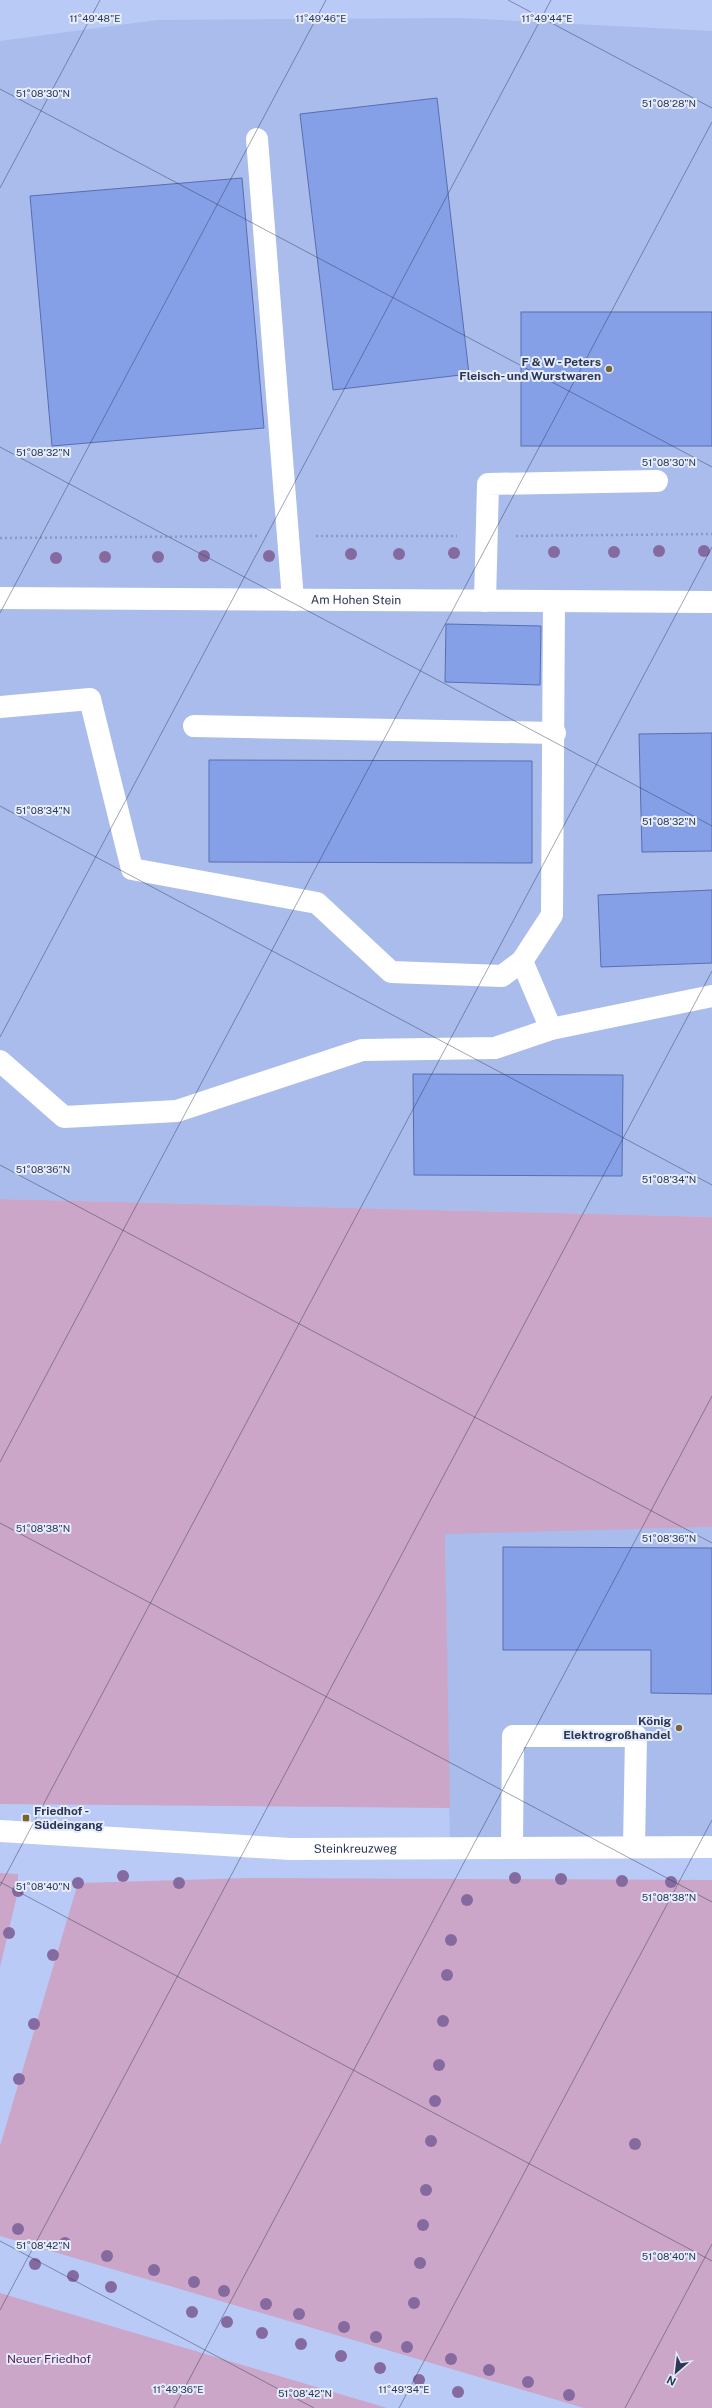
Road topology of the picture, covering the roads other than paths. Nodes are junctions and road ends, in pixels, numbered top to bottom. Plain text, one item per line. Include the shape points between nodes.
1 (257, 139) dead end
2 (657, 481) dead end
3 (0, 598) edge
4 (293, 600) junction
5 (485, 601) junction
6 (554, 602) junction
7 (712, 602) edge
8 (0, 707) edge
9 (194, 726) dead end
10 (555, 733) junction
11 (522, 961) junction
12 (712, 996) edge
13 (551, 1029) junction
14 (0, 1061) edge
15 (0, 1831) edge
16 (634, 1847) junction
17 (712, 1847) edge
18 (512, 1848) junction

1 - 4 street
2 - 5 street via 488,484
3 - 4 street, Am Hohen Stein
4 - 5 street, Am Hohen Stein
5 - 6 street, Am Hohen Stein
6 - 7 street, Am Hohen Stein
6 - 10 street
8 - 11 street via 90,699 132,869 317,903 391,972 502,976
9 - 10 street
10 - 11 street via 552,915
11 - 13 street
12 - 13 street
13 - 14 street via 495,1048 362,1050 177,1111 64,1117
15 - 18 street, Steinkreuzweg via 290,1849
16 - 17 street, Steinkreuzweg
16 - 18 street, Steinkreuzweg
16 - 18 street via 636,1736 513,1736

